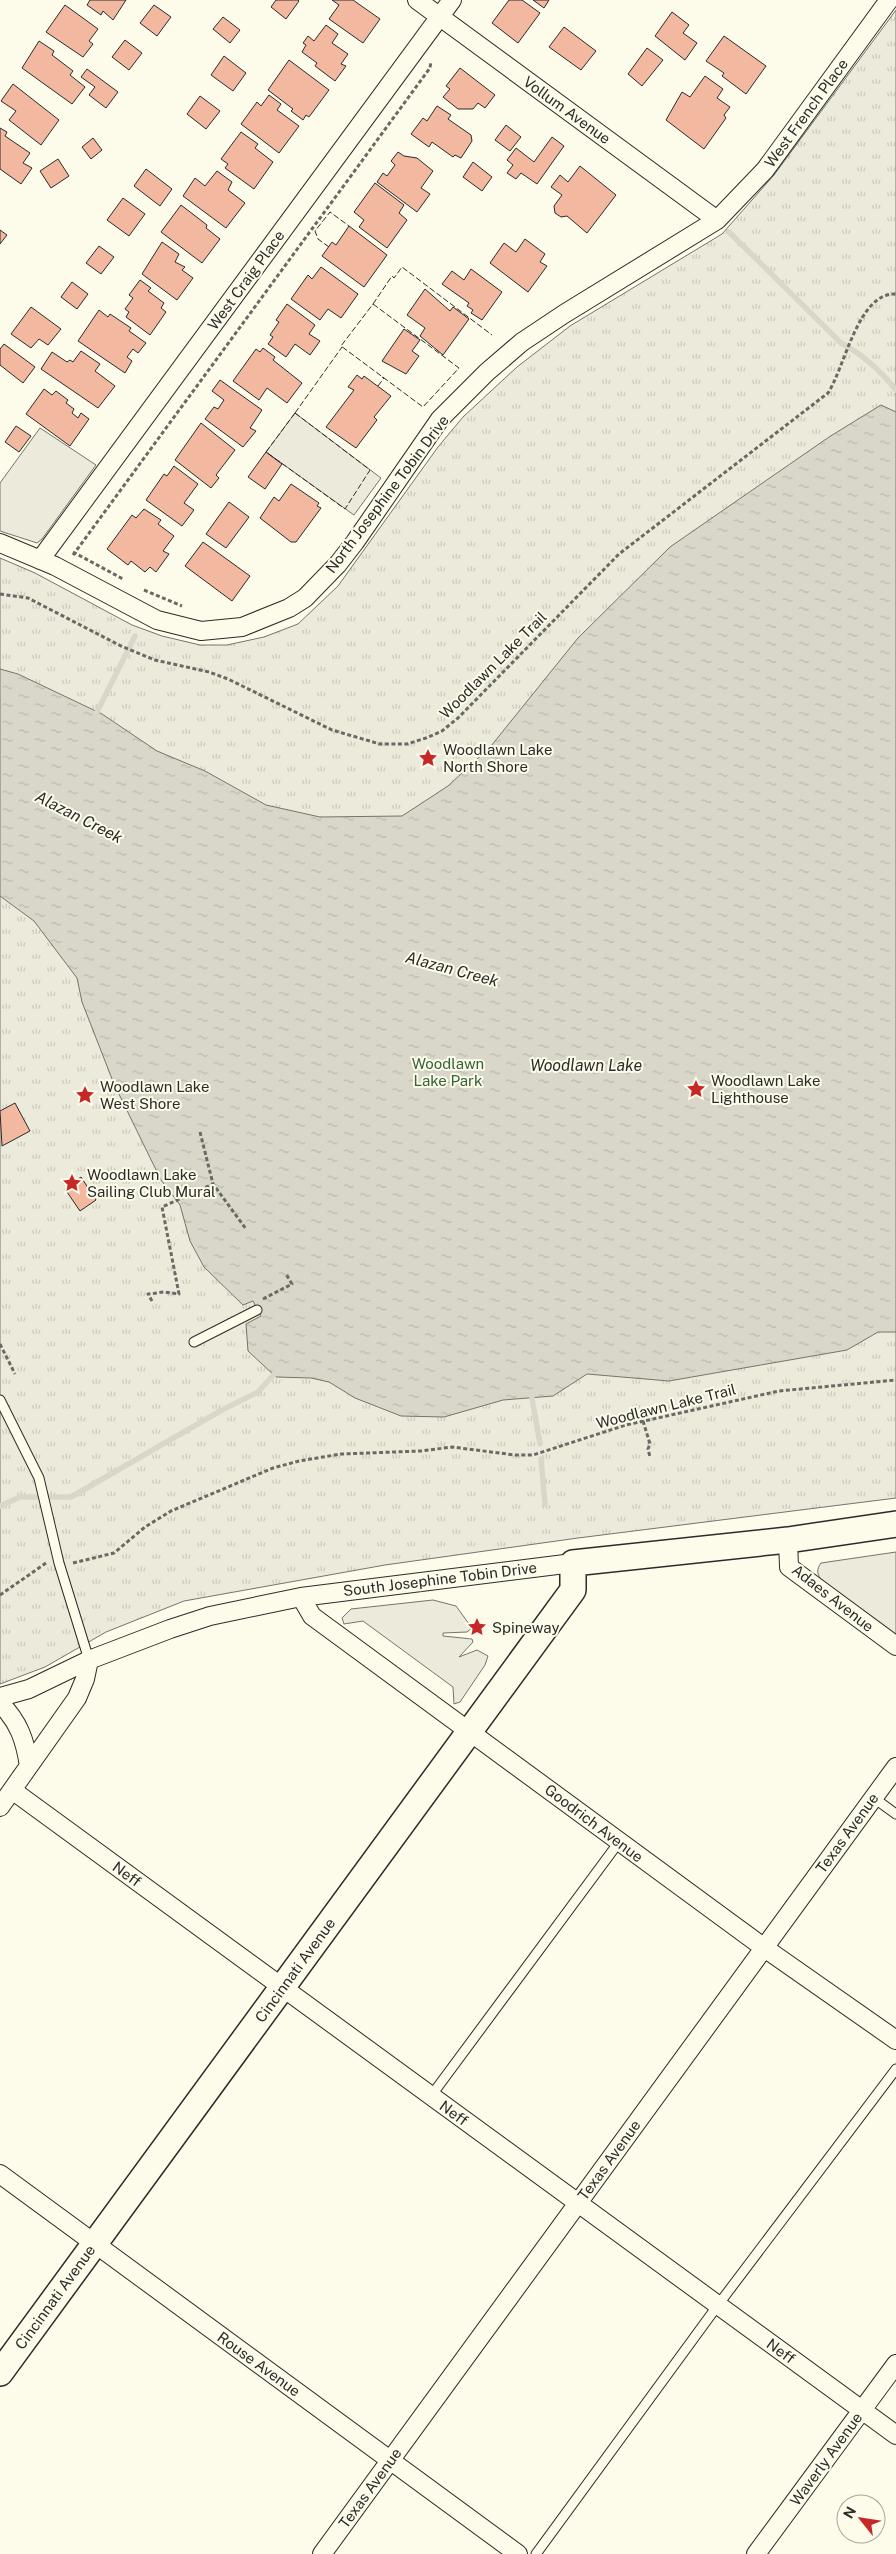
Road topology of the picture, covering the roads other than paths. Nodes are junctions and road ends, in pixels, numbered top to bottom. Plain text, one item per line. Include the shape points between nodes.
1 (418, 0) edge
2 (452, 0) edge
3 (889, 0) edge
4 (440, 16) junction
5 (718, 220) junction
6 (0, 543) edge
7 (40, 560) junction
8 (255, 1311) road end
9 (194, 1342) dead end
10 (0, 1400) edge
11 (896, 1524) edge
12 (788, 1540) junction
13 (573, 1562) junction
14 (301, 1597) junction
15 (896, 1646) edge
16 (89, 1660) junction
17 (0, 1697) edge
18 (0, 1703) edge
19 (470, 1731) junction
20 (29, 1766) junction
21 (896, 1767) edge
22 (12, 1790) junction
23 (874, 1798) junction
24 (0, 1807) edge
25 (896, 1814) edge
26 (619, 1842) junction
27 (763, 1947) junction
28 (282, 1988) junction
29 (896, 2040) edge
30 (896, 2069) edge
31 (431, 2096) junction
32 (0, 2174) edge
33 (578, 2203) junction
34 (95, 2243) junction
35 (718, 2306) junction
36 (896, 2364) edge
37 (0, 2373) edge
38 (862, 2410) junction
39 (896, 2435) edge
40 (390, 2460) junction
41 (322, 2554) edge
42 (518, 2554) edge
43 (536, 2554) edge
44 (756, 2554) edge

1 - 4 street, Vollum Avenue
2 - 4 street, West Craig Place
3 - 5 street, West French Place via 765,170
4 - 5 street, Vollum Avenue
4 - 7 street, West Craig Place
5 - 7 street, North Josephine Tobin Drive via 522,342 487,372 440,419 338,564 305,598 289,608 242,627 201,631 157,620
6 - 7 street, North Josephine Tobin Drive
8 - 9 lane
10 - 16 lane via 39,1478 58,1558
11 - 12 street, South Josephine Tobin Drive
12 - 13 street, South Josephine Tobin Drive
12 - 15 street, Adaes Avenue via 789,1567
13 - 14 street, South Josephine Tobin Drive
13 - 19 street, Cincinnati Avenue via 574,1590
14 - 16 street, South Josephine Tobin Drive via 202,1619
14 - 19 street, Goodrich Avenue via 312,1616
16 - 17 street, South Josephine Tobin Drive via 29,1689
16 - 20 street via 77,1698
18 - 20 street via 20,1729
19 - 26 street, Goodrich Avenue
19 - 28 street, Cincinnati Avenue
20 - 22 street
21 - 23 street, Texas Avenue
22 - 24 street
22 - 28 street, Neff
23 - 25 lane
23 - 27 street, Texas Avenue
26 - 27 street, Goodrich Avenue
26 - 31 lane
27 - 29 street, Goodrich Avenue
27 - 33 street, Texas Avenue
28 - 31 street, Neff
28 - 34 street, Cincinnati Avenue
30 - 35 lane
31 - 33 street, Neff
32 - 34 street, Rouse Avenue
33 - 35 street, Neff
33 - 40 street, Texas Avenue
34 - 37 street, Cincinnati Avenue
34 - 40 street, Rouse Avenue
35 - 38 street, Neff
35 - 43 lane
36 - 38 street, Waverly Avenue
38 - 39 street, Neff
38 - 44 street, Waverly Avenue
40 - 41 street, Texas Avenue
40 - 42 street, Rouse Avenue

